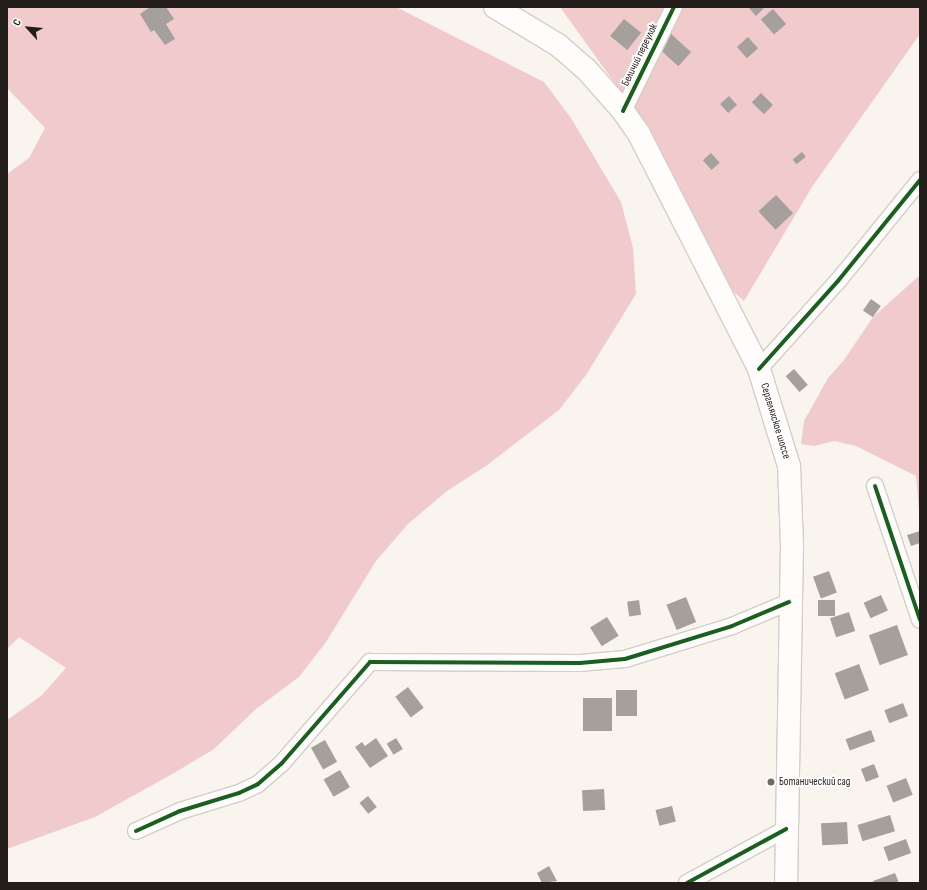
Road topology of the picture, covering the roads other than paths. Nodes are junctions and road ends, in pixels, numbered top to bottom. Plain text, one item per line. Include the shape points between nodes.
1 (495, 7) edge
2 (674, 7) edge
3 (623, 111) junction
4 (920, 180) edge
5 (759, 369) junction
6 (875, 486) dead end
7 (789, 602) junction
8 (920, 620) edge
9 (786, 829) junction
10 (136, 831) dead end
11 (687, 883) edge
12 (786, 883) edge

1 - 3 main road, Сергеляхское шоссе via 558,44 586,69
2 - 3 street, Беличий переулок
3 - 5 main road, Сергеляхское шоссе via 638,134
4 - 5 street via 838,280
5 - 7 main road, Сергеляхское шоссе via 789,466 792,544
6 - 8 street
7 - 9 main road, Сергеляхское шоссе
7 - 10 street via 732,626 625,659 580,663 370,662 282,763 258,784 239,793 180,810
9 - 11 street
9 - 12 main road, Сергеляхское шоссе

